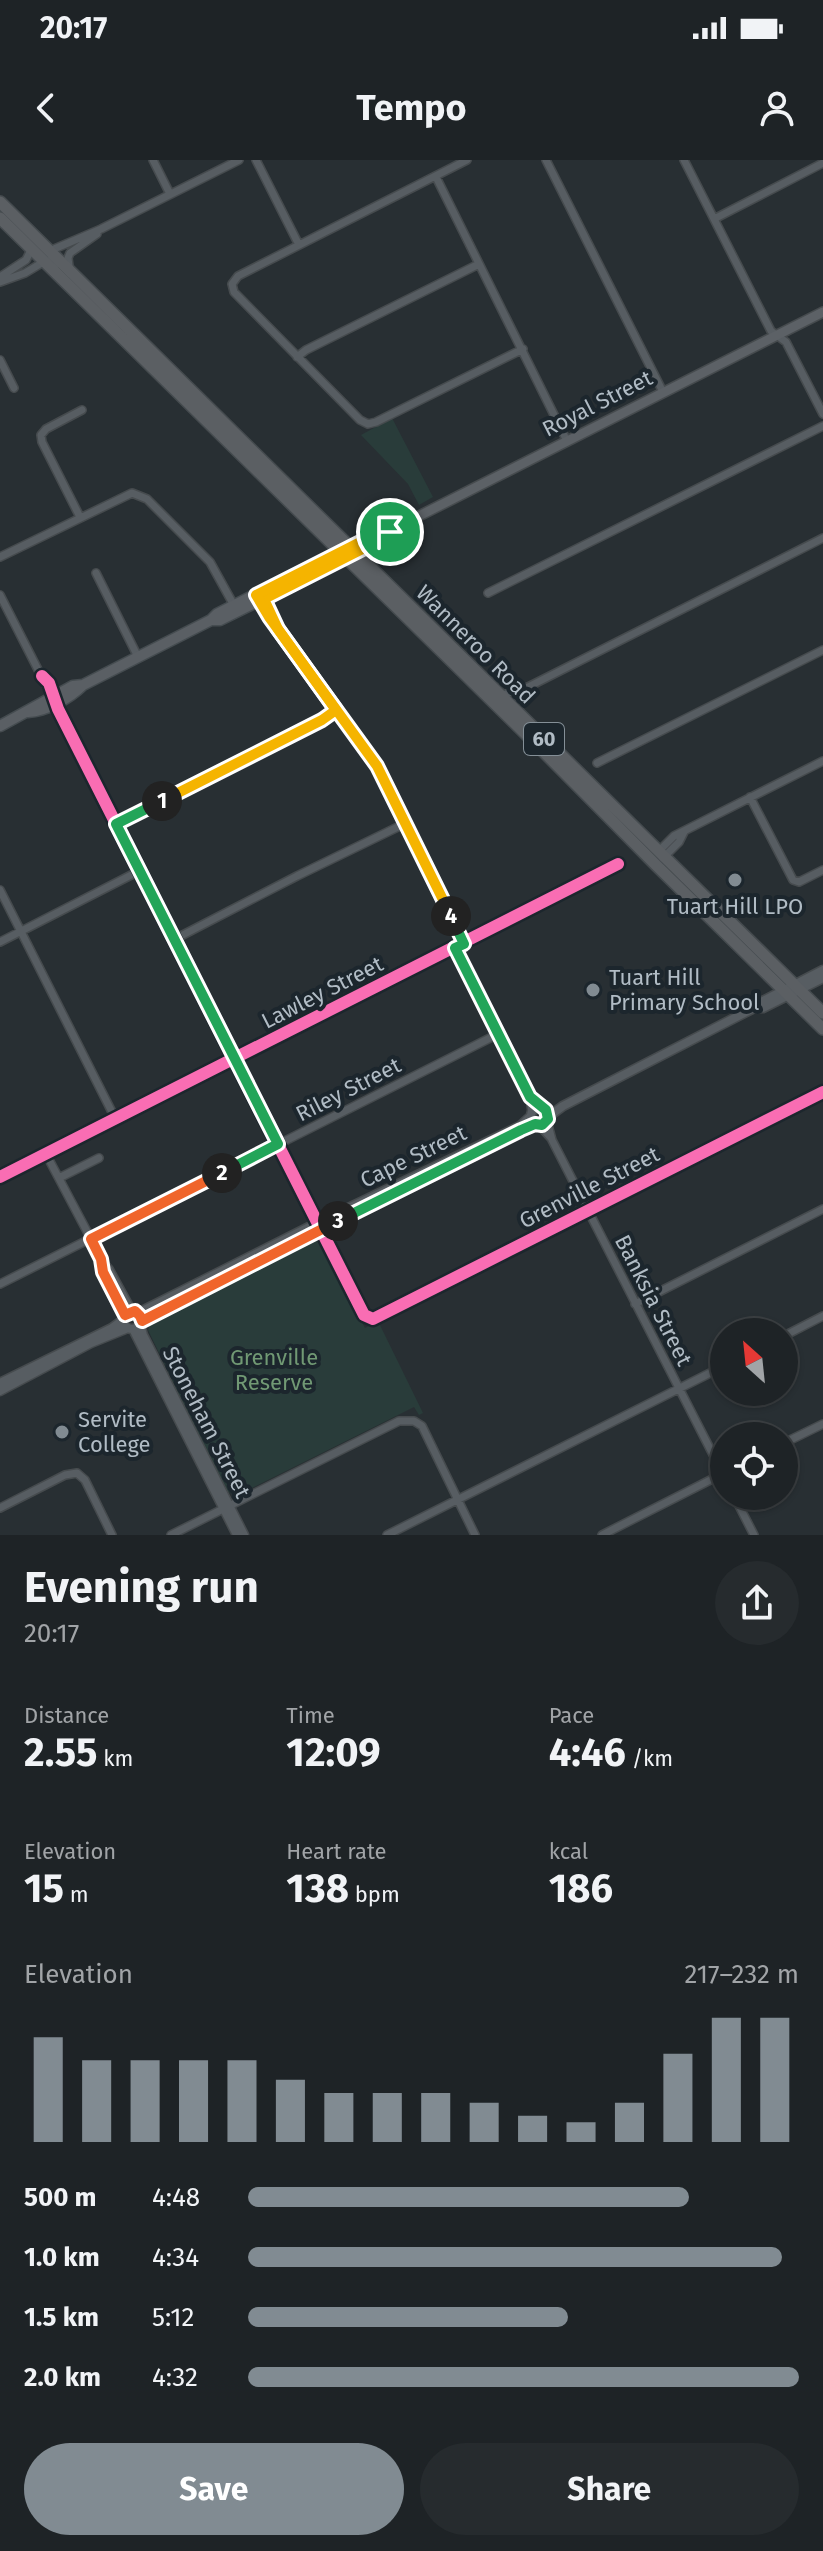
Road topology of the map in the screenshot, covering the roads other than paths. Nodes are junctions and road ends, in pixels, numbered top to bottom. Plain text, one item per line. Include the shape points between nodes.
1 (153, 160) edge
2 (239, 160) edge
3 (256, 160) edge
4 (467, 160) edge
5 (546, 160) edge
6 (684, 160) edge
7 (823, 163) edge
8 (436, 177) junction
9 (170, 194) junction
10 (0, 202) edge
11 (0, 218) edge
12 (714, 219) junction
13 (101, 229) junction
14 (35, 244) junction
15 (299, 245) junction
16 (48, 256) junction
17 (479, 264) junction
18 (71, 272) junction
19 (0, 280) edge
20 (823, 312) edge
21 (777, 335) junction
22 (523, 349) junction
23 (297, 357) junction
24 (0, 360) edge
25 (14, 388) dead end
26 (663, 392) junction
27 (82, 410) dead end
28 (823, 414) edge
29 (823, 426) edge
30 (567, 441) junction
31 (80, 517) junction
32 (823, 538) edge
33 (348, 552) junction
34 (0, 557) edge
35 (96, 573) dead end
36 (488, 593) dead end
37 (0, 595) edge
38 (260, 597) junction
39 (235, 608) junction
40 (823, 650) edge
41 (138, 657) junction
42 (528, 687) junction
43 (500, 696) junction
44 (54, 699) junction
45 (336, 710) junction
46 (517, 713) junction
47 (0, 726) edge
48 (823, 761) edge
49 (597, 763) dead end
50 (750, 797) junction
51 (406, 823) junction
52 (116, 824) junction
53 (658, 858) junction
54 (618, 864) dead end
55 (677, 868) junction
56 (141, 870) junction
57 (823, 870) edge
58 (0, 890) edge
59 (724, 915) junction
60 (711, 919) junction
61 (21, 931) junction
62 (175, 939) junction
63 (0, 942) edge
64 (464, 944) junction
65 (739, 947) junction
66 (455, 948) junction
67 (823, 970) edge
68 (771, 978) junction
69 (821, 979) edge
70 (791, 990) junction
71 (762, 1001) junction
72 (754, 1008) junction
73 (819, 1009) edge
74 (823, 1029) edge
75 (498, 1034) junction
76 (236, 1058) junction
77 (823, 1092) edge
78 (540, 1116) junction
79 (115, 1118) junction
80 (278, 1144) junction
81 (46, 1154) junction
82 (99, 1158) dead end
83 (0, 1177) edge
84 (59, 1178) junction
85 (823, 1209) edge
86 (588, 1210) junction
87 (319, 1226) junction
88 (91, 1239) junction
89 (0, 1284) edge
90 (635, 1304) junction
91 (823, 1316) edge
92 (133, 1320) junction
93 (798, 1329) edge
94 (710, 1373) edge
95 (0, 1383) edge
96 (679, 1389) junction
97 (0, 1391) edge
98 (823, 1424) edge
99 (798, 1436) edge
100 (710, 1448) edge
101 (710, 1481) edge
102 (458, 1499) junction
103 (226, 1507) junction
104 (0, 1508) edge
105 (741, 1510) edge
106 (112, 1535) edge
107 (171, 1535) edge
108 (237, 1535) edge
109 (244, 1535) edge
110 (387, 1535) edge
111 (475, 1535) edge
112 (602, 1535) edge
113 (754, 1535) edge

1 - 9 street
2 - 9 street
3 - 15 street
4 - 8 street
5 - 26 street
6 - 12 street
7 - 12 street
8 - 15 street
8 - 17 street
9 - 13 street
10 - 14 highway, Wanneroo Road / 60
11 - 14 highway, Wanneroo Road / 60
12 - 21 street
13 - 16 street
13 - 18 street via 70,253
14 - 16 highway, Wanneroo Road / 60
14 - 19 street via 26,260
15 - 23 street via 232,284
16 - 18 highway, Wanneroo Road / 60
16 - 19 street via 25,273
16 - 33 highway, Wanneroo Road / 60 via 56,272
17 - 22 street
17 - 23 street
18 - 33 highway, Wanneroo Road / 60
20 - 21 main road, Royal Street
21 - 26 main road, Royal Street
21 - 28 street via 786,342
22 - 23 street via 368,424
22 - 30 street
24 - 25 street
26 - 30 main road, Royal Street
27 - 31 street via 41,435
29 - 36 street
30 - 33 main road, Royal Street
31 - 34 street
31 - 39 street via 132,493 147,499 210,562
32 - 42 street
33 - 38 main road, Royal Street
33 - 43 highway, Wanneroo Road / 60
33 - 53 highway, Wanneroo Road / 60 via 515,723
35 - 41 street
37 - 44 street
38 - 39 main road, Royal Street
38 - 45 street
39 - 41 main road, Royal Street
40 - 49 street
41 - 44 main road, Royal Street
42 - 43 street
42 - 46 street via 516,700
43 - 46 highway, Wanneroo Road / 60
44 - 47 main road, Royal Street
44 - 52 street
45 - 51 street via 377,766
45 - 52 street
46 - 53 highway, Wanneroo Road / 60
48 - 50 street
50 - 53 street via 674,836
50 - 57 street via 793,880
51 - 62 street
51 - 64 street
52 - 56 street
53 - 55 highway, Wanneroo Road / 60
53 - 60 highway, Wanneroo Road / 60
54 - 64 street, Lawley Street
55 - 59 highway, Wanneroo Road / 60
55 - 60 highway via 709,906
56 - 61 street
56 - 62 street
58 - 61 street
59 - 65 highway via 722,921
59 - 70 highway, Wanneroo Road / 60
60 - 65 highway, Wanneroo Road / 60
61 - 63 street
61 - 79 street
62 - 76 street
64 - 66 street, Lawley Street
65 - 68 highway, Wanneroo Road / 60
66 - 75 street
66 - 76 street, Lawley Street
67 - 70 street, Cape Street
68 - 70 highway, Wanneroo Road / 60
68 - 71 street
69 - 70 street, Cape Street
69 - 73 street via 812,994
70 - 71 street, Cape Street
70 - 72 street, Cape Street
70 - 73 highway, Wanneroo Road / 60
70 - 74 highway, Wanneroo Road / 60
71 - 72 street, Cape Street
72 - 78 street, Cape Street
75 - 78 street
75 - 80 street, Riley Street
76 - 79 street, Lawley Street
76 - 80 street
77 - 86 street, Grenville Street
78 - 86 street, Banksia Street
78 - 87 street, Cape Street
79 - 81 street, Lawley Street
80 - 87 street
80 - 88 street, Riley Street
81 - 83 street, Lawley Street
81 - 84 street, Stoneham Street
82 - 84 street
84 - 88 street, Stoneham Street
85 - 90 street
86 - 87 street, Grenville Street via 373,1319 364,1315
86 - 90 street, Banksia Street
87 - 92 street, Cape Street
88 - 89 street, Riley Street
88 - 92 street, Stoneham Street via 103,1272
90 - 96 street, Banksia Street
91 - 93 street
92 - 95 street, Cape Street
92 - 97 street, Cape Street
92 - 103 street, Stoneham Street
94 - 96 street
96 - 100 street, Banksia Street
96 - 102 street
98 - 99 street
101 - 112 street
102 - 103 street via 422,1426 399,1421
102 - 110 street
102 - 111 street
103 - 107 street
103 - 108 street, Stoneham Street
103 - 109 street, Stoneham Street
104 - 106 street via 77,1473
105 - 113 street

